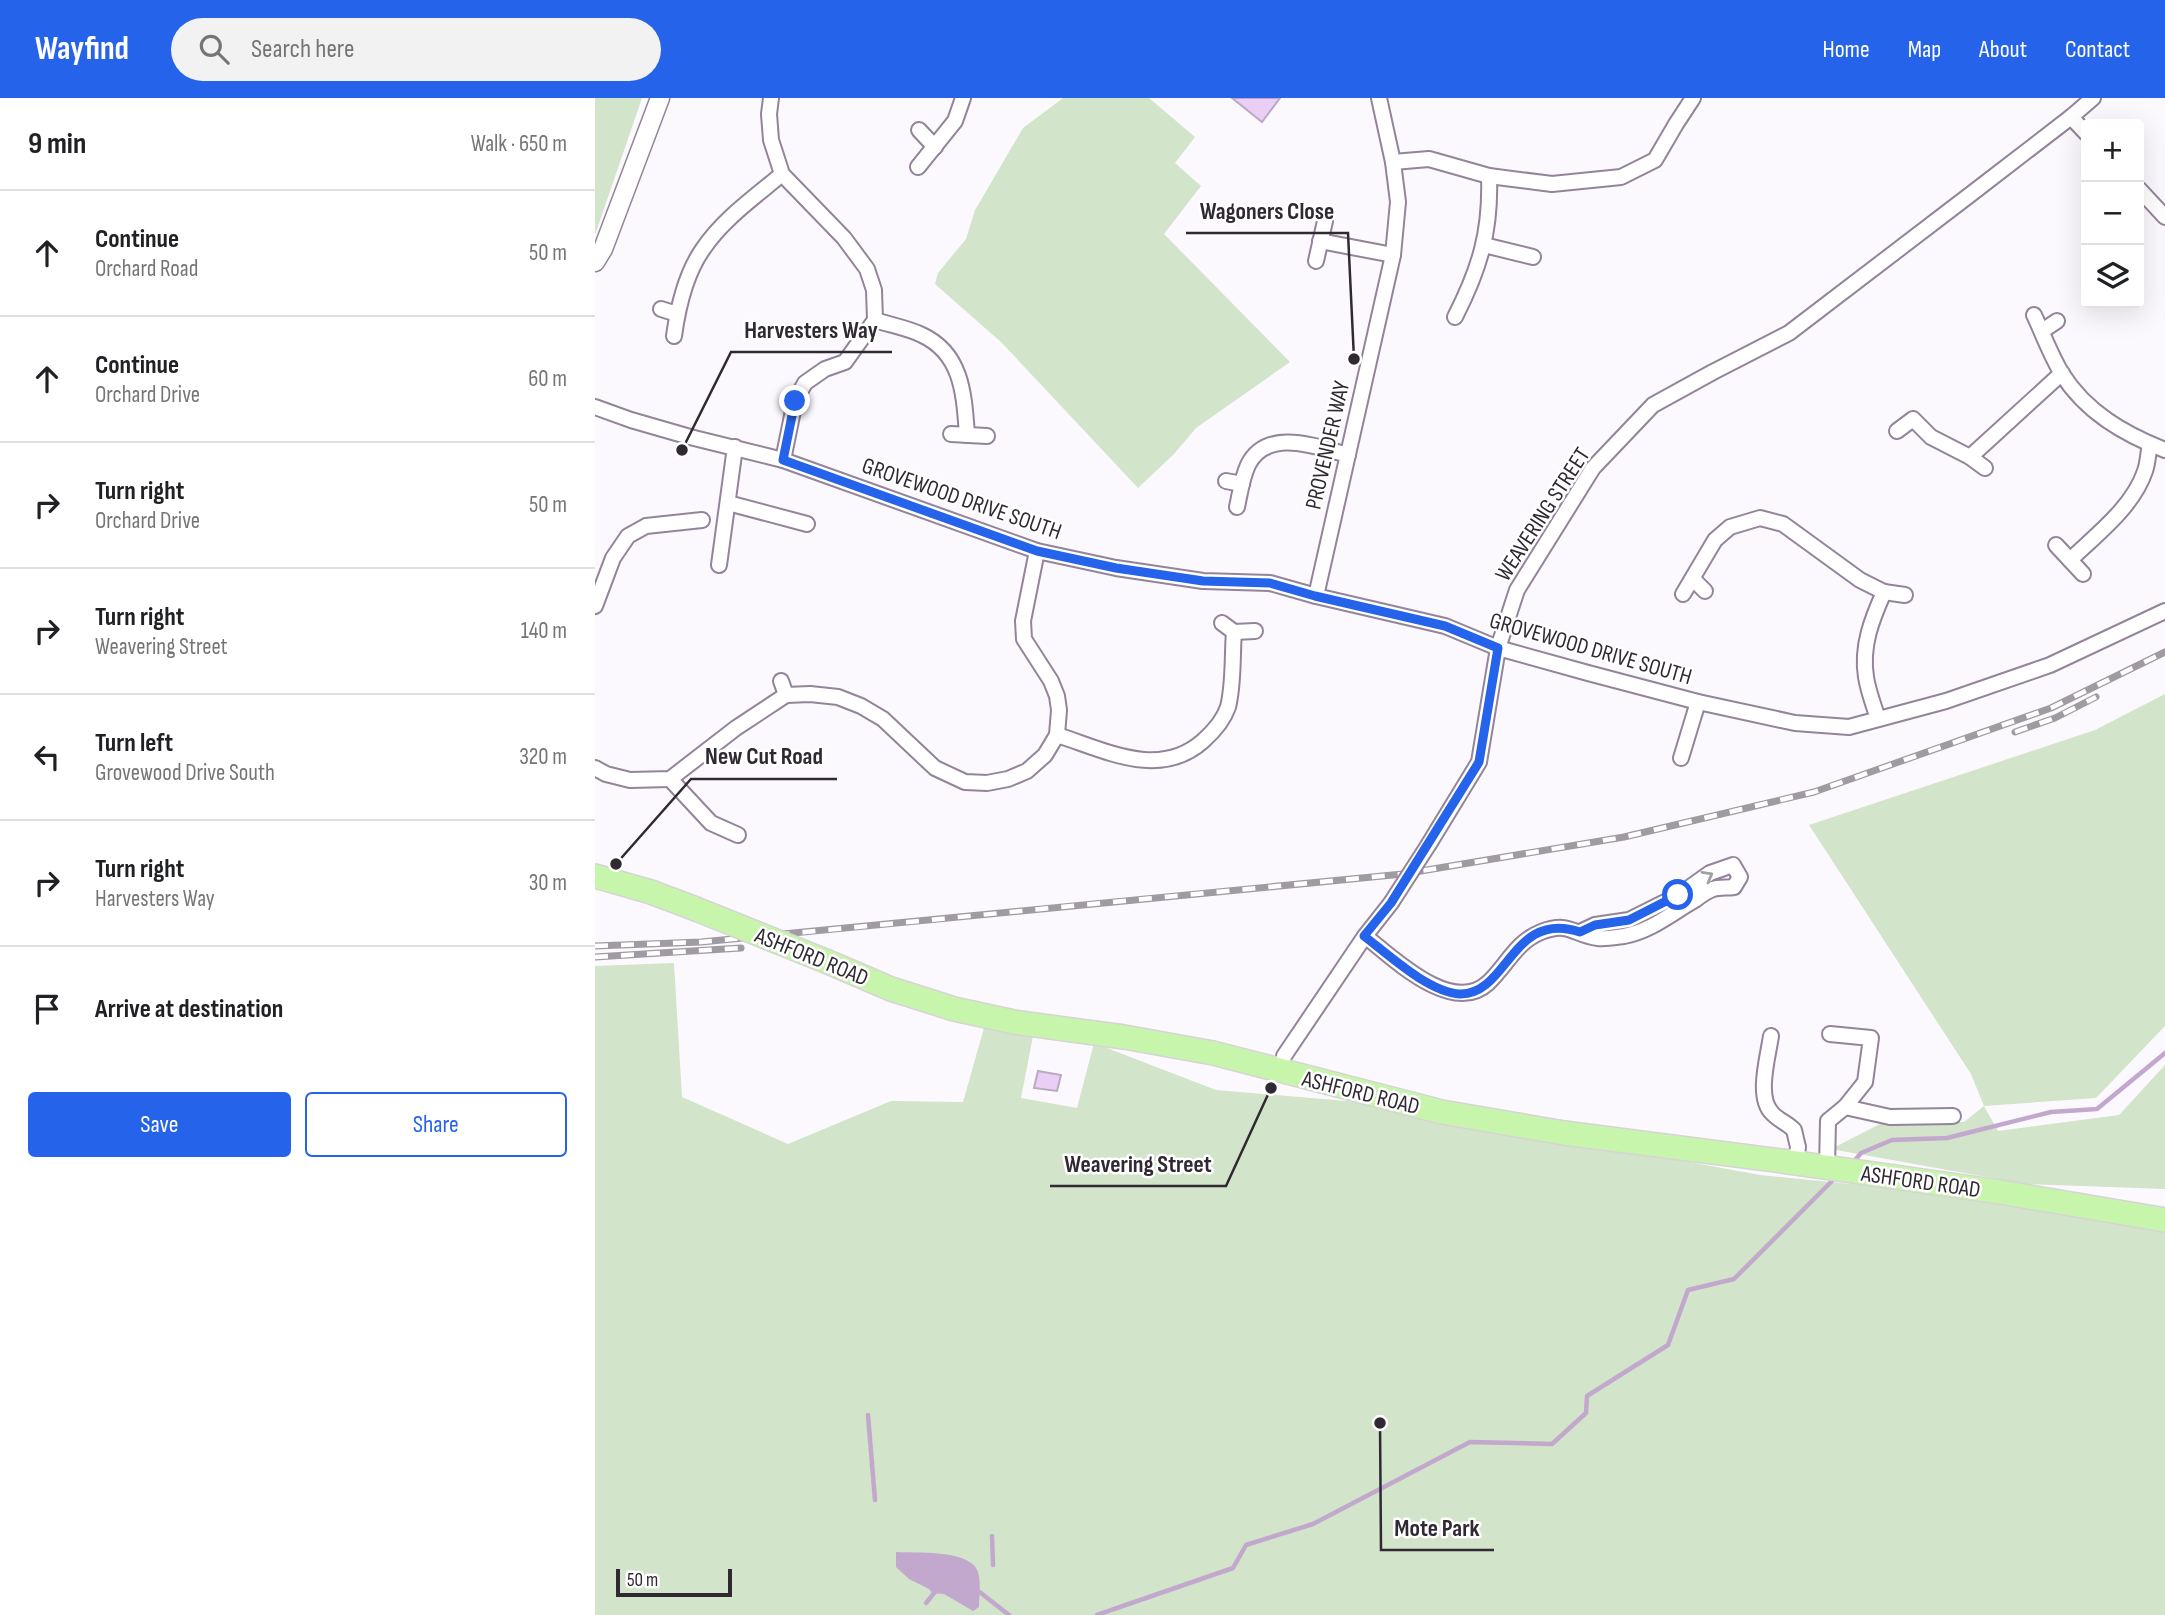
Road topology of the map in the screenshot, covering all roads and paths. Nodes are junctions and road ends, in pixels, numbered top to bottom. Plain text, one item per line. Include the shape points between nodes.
1 (660, 98) edge
2 (771, 98) edge
3 (963, 98) edge
4 (1379, 98) edge
5 (1693, 98) edge
6 (2093, 98) edge
7 (2071, 117) junction
8 (2081, 128) edge
9 (919, 130) dead end
10 (935, 147) junction
11 (1393, 162) junction
12 (918, 167) dead end
13 (782, 174) junction
14 (1489, 176) junction
15 (2144, 194) edge
16 (2165, 217) edge
17 (1325, 221) dead end
18 (1320, 241) junction
19 (1484, 245) junction
20 (1393, 255) junction
21 (1533, 257) dead end
22 (1316, 261) dead end
23 (595, 262) edge
24 (661, 309) dead end
25 (677, 314) junction
26 (2034, 315) dead end
27 (1455, 317) dead end
28 (875, 320) junction
29 (2057, 321) dead end
30 (2042, 331) junction
31 (674, 336) dead end
32 (2062, 373) junction
33 (595, 407) edge
34 (1897, 431) dead end
35 (951, 434) dead end
36 (967, 435) junction
37 (987, 436) dead end
38 (2150, 444) junction
39 (735, 447) junction
40 (2165, 450) edge
41 (1348, 455) junction
42 (1971, 457) junction
43 (783, 460) junction
44 (1985, 468) dead end
45 (1226, 481) dead end
46 (1242, 484) junction
47 (727, 503) junction
48 (1237, 507) dead end
49 (702, 520) dead end
50 (807, 524) dead end
51 (2056, 545) dead end
52 (1037, 551) junction
53 (2070, 560) junction
54 (719, 565) dead end
55 (2083, 574) dead end
56 (1693, 579) junction
57 (1706, 591) dead end
58 (1884, 592) junction
59 (1682, 594) dead end
60 (1315, 596) junction
61 (1905, 596) dead end
62 (595, 606) edge
63 (2165, 611) edge
64 (1255, 631) dead end
65 (1498, 648) junction
66 (781, 681) dead end
67 (786, 695) junction
68 (1698, 702) junction
69 (1878, 719) junction
70 (1057, 735) junction
71 (1681, 758) dead end
72 (595, 768) edge
73 (670, 779) junction
74 (738, 835) dead end
75 (595, 876) edge
76 (1580, 932) junction
77 (1364, 936) junction
78 (1830, 1034) dead end
79 (1771, 1036) dead end
80 (1284, 1056) dead end
81 (1845, 1107) junction
82 (1954, 1116) dead end
83 (1796, 1163) junction
84 (1827, 1168) junction
85 (2160, 1216) edge

1 - 23 street
2 - 13 street via 771,140
3 - 10 street via 955,121
4 - 11 street, PROVENDER WAY
5 - 14 street via 1655,160 1621,177 1552,184
6 - 7 street, WEAVERING STREET
7 - 8 street
7 - 65 street, WEAVERING STREET via 1789,333 1653,405 1593,468 1517,590
9 - 10 street
10 - 12 street
11 - 14 street via 1429,159
11 - 20 street, PROVENDER WAY via 1398,202
13 - 25 street via 702,249
13 - 28 street via 844,238 867,269 874,290
14 - 19 street
15 - 16 street
17 - 18 street
18 - 20 street
18 - 22 street
19 - 21 street
19 - 27 street via 1473,282
20 - 41 street, PROVENDER WAY
24 - 25 street
25 - 31 street
26 - 30 street
28 - 36 street via 924,336 945,352 964,392
28 - 43 street via 845,362 805,383 795,401
29 - 30 street
30 - 32 street
32 - 38 street via 2085,403 2108,422
32 - 42 street
33 - 39 street, GROVEWOOD DRIVE SOUTH
34 - 42 street via 1913,419 1931,437
35 - 36 street
36 - 37 street
38 - 40 street
38 - 53 street via 2134,494
39 - 43 street, GROVEWOOD DRIVE SOUTH
39 - 47 street
41 - 46 street via 1284,442 1269,445 1249,464
41 - 60 street, PROVENDER WAY
42 - 44 street
43 - 52 street, GROVEWOOD DRIVE SOUTH
45 - 46 street
46 - 48 street
47 - 50 street
47 - 54 street
49 - 62 street via 646,526 628,536 613,558
51 - 53 street
52 - 60 street, GROVEWOOD DRIVE SOUTH via 1203,581 1270,583
52 - 70 street via 1023,621 1024,639 1057,696
53 - 55 street
56 - 57 street
56 - 58 street via 1715,540 1730,527 1760,518 1783,524
56 - 59 street
58 - 61 street
58 - 69 street via 1865,646 1866,677
60 - 65 street, GROVEWOOD DRIVE SOUTH via 1445,626
63 - 69 street, GROVEWOOD DRIVE SOUTH via 2050,665
64 - 70 street via 1228,627 1231,686 1227,710 1212,733 1192,751 1168,760 1141,761
65 - 68 street, GROVEWOOD DRIVE SOUTH
65 - 77 street, WEAVERING STREET, bridge via 1479,762 1391,903
66 - 67 street
67 - 70 street via 838,697 861,706 884,719 935,768 965,782 987,783 1027,771 1045,755
67 - 73 street
68 - 69 street, GROVEWOOD DRIVE SOUTH via 1795,723 1849,727
68 - 71 street
72 - 73 street via 630,780
73 - 74 street via 711,823
75 - 83 main road, ASHFORD ROAD, bridge via 651,892 891,989 954,1009 1213,1053 1442,1112 1563,1133
76 -> 76 street via 1629,920 1710,873 1733,865 1739,877 1734,887 1714,888 1654,926 1625,936 1597,938
76 - 77 street via 1565,927 1534,935 1519,945 1487,984 1460,994 1421,979
77 - 80 street, WEAVERING STREET
78 - 81 street via 1871,1038 1865,1082
79 - 83 street via 1764,1099 1769,1111 1794,1130
81 - 82 street via 1889,1117
81 - 84 street via 1828,1121
83 - 84 main road, ASHFORD ROAD
84 - 85 main road, ASHFORD ROAD

